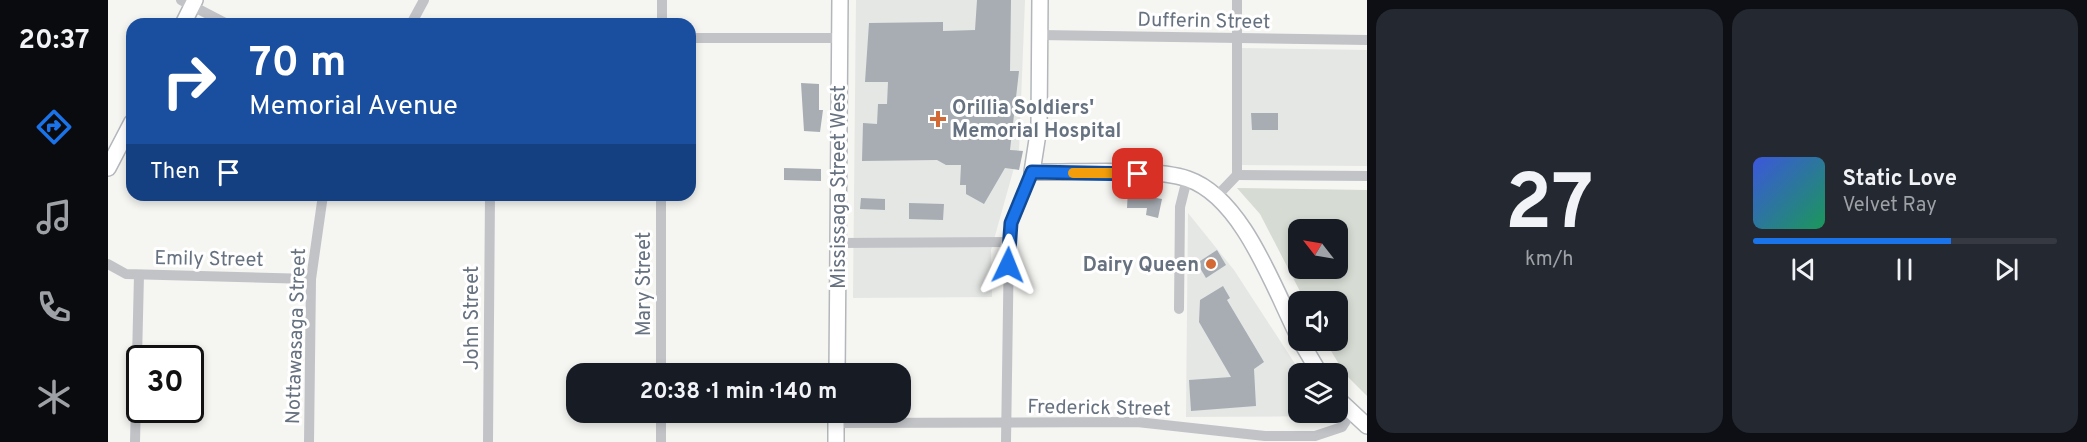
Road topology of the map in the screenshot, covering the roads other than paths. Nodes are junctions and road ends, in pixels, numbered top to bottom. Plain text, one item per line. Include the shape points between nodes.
1 (424, 0) edge
2 (662, 0) edge
3 (840, 0) edge
4 (1040, 0) edge
5 (1237, 0) edge
6 (190, 2) edge
7 (185, 18) edge
8 (217, 18) edge
9 (414, 18) edge
10 (662, 18) edge
11 (1040, 35) junction
12 (840, 38) junction
13 (696, 39) edge
14 (1238, 39) junction
15 (1367, 40) edge
16 (126, 134) edge
17 (108, 168) edge
18 (1032, 172) junction
19 (1237, 175) junction
20 (1367, 176) edge
21 (1187, 179) junction
22 (1216, 197) junction
23 (322, 201) edge
24 (490, 201) edge
25 (662, 201) edge
26 (1009, 242) junction
27 (838, 243) junction
28 (108, 264) edge
29 (139, 275) junction
30 (311, 279) junction
31 (1179, 309) dead end
32 (1288, 315) edge
33 (661, 363) edge
34 (837, 363) edge
35 (1348, 410) edge
36 (1351, 413) junction
37 (911, 420) edge
38 (661, 423) edge
39 (836, 423) edge
40 (1007, 423) junction
41 (1367, 426) edge
42 (1265, 439) edge
43 (135, 442) edge
44 (309, 442) edge
45 (488, 442) edge
46 (661, 442) edge
47 (836, 442) edge
48 (1006, 442) edge

1 - 9 street
2 - 10 street
3 - 12 main road, Mississaga Street West
4 - 11 main road
5 - 14 street
6 - 7 main road
6 - 8 street
11 - 14 street, Dufferin Street
11 - 18 main road via 1039,127
12 - 13 street
12 - 27 main road, Mississaga Street West
14 - 15 street, Dufferin Street
14 - 19 street
16 - 17 main road
18 - 21 main road via 1172,175
18 - 26 street via 1013,216
19 - 20 street
19 - 22 street
21 - 22 main road
21 - 31 street via 1180,202
22 - 32 main road via 1244,228
23 - 30 street, Nottawasaga Street
24 - 45 street, John Street
25 - 33 street, Mary Street
26 - 27 street
26 - 40 street
27 - 34 main road, Mississaga Street West
28 - 29 street, Emily Street
29 - 30 street, Emily Street
29 - 43 street
30 - 44 street, Nottawasaga Street
35 - 36 main road
36 - 41 main road
36 - 42 street, Frederick Street via 1333,432
37 - 40 street, Frederick Street
38 - 46 street
39 - 47 main road
40 - 42 street, Frederick Street via 1137,422
40 - 48 street

